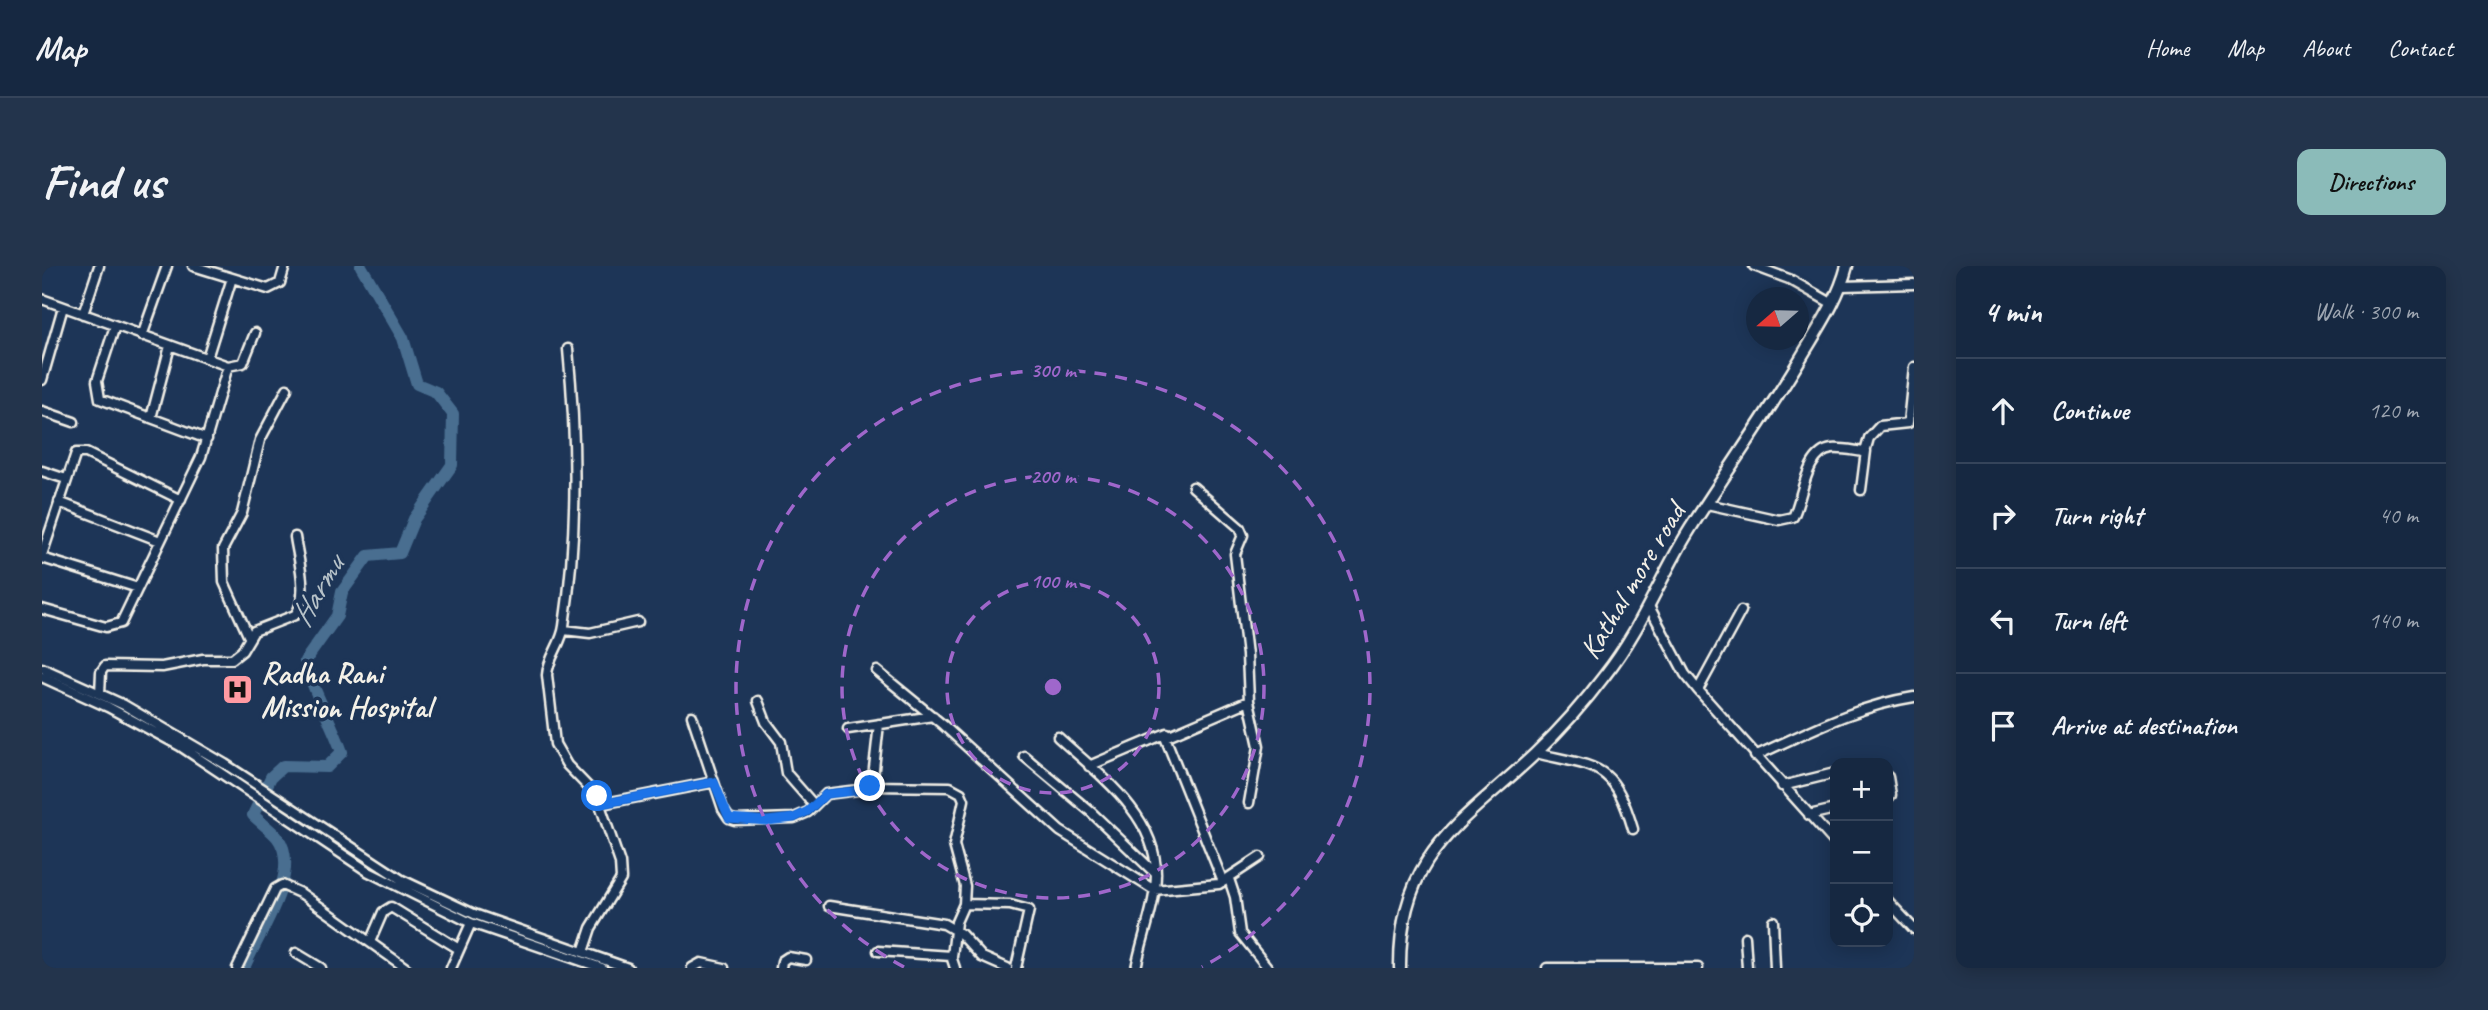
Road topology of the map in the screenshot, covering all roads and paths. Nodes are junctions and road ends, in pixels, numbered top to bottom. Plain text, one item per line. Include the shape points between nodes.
1 (99, 266) edge
2 (167, 266) edge
3 (193, 266) edge
4 (285, 266) edge
5 (1755, 266) edge
6 (1847, 266) edge
7 (215, 269) edge
8 (232, 278) junction
9 (1914, 284) edge
10 (1842, 286) junction
11 (42, 299) edge
12 (1833, 304) junction
13 (63, 307) junction
14 (83, 314) junction
15 (115, 326) junction
16 (255, 333) dead end
17 (142, 336) junction
18 (170, 346) junction
19 (568, 349) dead end
20 (207, 358) junction
21 (228, 366) junction
22 (1914, 367) edge
23 (1914, 373) edge
24 (42, 380) edge
25 (287, 389) dead end
26 (42, 411) edge
27 (151, 418) junction
28 (74, 422) dead end
29 (207, 439) junction
30 (1866, 451) junction
31 (42, 471) edge
32 (66, 479) junction
33 (1193, 487) dead end
34 (1861, 490) dead end
35 (181, 500) junction
36 (59, 502) junction
37 (1707, 504) junction
38 (46, 532) edge
39 (295, 537) dead end
40 (160, 541) junction
41 (42, 557) edge
42 (138, 588) junction
43 (1650, 608) junction
44 (42, 610) edge
45 (1741, 611) dead end
46 (638, 622) dead end
47 (564, 630) junction
48 (248, 635) junction
49 (42, 668) edge
50 (877, 671) dead end
51 (42, 677) edge
52 (1698, 691) junction
53 (100, 694) junction
54 (1914, 697) edge
55 (758, 701) dead end
56 (1249, 701) junction
57 (692, 716) dead end
58 (933, 716) junction
59 (879, 724) junction
60 (848, 729) dead end
61 (1167, 733) junction
62 (1058, 737) dead end
63 (1536, 753) junction
64 (1024, 756) dead end
65 (1755, 756) junction
66 (1088, 766) junction
67 (1830, 774) edge
68 (714, 782) junction
69 (870, 786) junction
70 (1782, 786) junction
71 (251, 787) junction
72 (1249, 803) dead end
73 (601, 804) junction
74 (814, 805) junction
75 (1830, 810) edge
76 (1809, 815) junction
77 (1633, 829) dead end
78 (1830, 838) edge
79 (1259, 857) dead end
80 (1156, 874) junction
81 (1226, 881) junction
82 (1154, 890) junction
83 (964, 904) junction
84 (829, 906) dead end
85 (1893, 906) edge
86 (1773, 921) dead end
87 (471, 923) junction
88 (1914, 929) edge
89 (957, 930) junction
90 (1745, 937) dead end
91 (370, 943) junction
92 (459, 949) junction
93 (878, 951) dead end
94 (583, 952) junction
95 (296, 953) dead end
96 (952, 957) junction
97 (806, 960) dead end
98 (237, 968) edge
99 (321, 968) edge
100 (406, 968) edge
101 (451, 968) edge
102 (602, 968) edge
103 (628, 968) edge
104 (692, 968) edge
105 (724, 968) edge
106 (780, 968) edge
107 (955, 968) edge
108 (1007, 968) edge
109 (1016, 968) edge
110 (1136, 968) edge
111 (1268, 968) edge
112 (1400, 968) edge
113 (1547, 968) edge
114 (1698, 968) edge
115 (1747, 968) edge
116 (1775, 968) edge

1 - 14 street
2 - 17 street
3 - 7 street
4 - 8 street via 273,289
5 - 12 street
6 - 10 main road, Kathal more road
7 - 8 street
8 - 20 street
9 - 10 street
10 - 12 main road, Kathal more road
11 - 13 street
12 - 37 main road, Kathal more road
13 - 14 street
13 - 24 street
14 - 15 street
15 - 17 street
15 - 27 street via 96,394 104,402
16 - 21 street via 243,363
17 - 18 street
18 - 20 street
18 - 27 street
19 - 47 street via 577,457
20 - 21 street
21 - 29 street
22 - 23 street
23 - 30 street via 1910,421 1880,426 1869,438
25 - 48 street via 260,440 239,523 223,549 224,582
26 - 28 street
27 - 29 street
29 - 35 street
30 - 34 street
30 - 37 street via 1833,449 1816,458 1789,519
31 - 32 street
32 - 35 street via 74,456 81,451
32 - 36 street
33 - 56 street via 1243,534 1235,554
35 - 40 street
36 - 38 street
36 - 40 street
37 - 43 main road, Kathal more road
38 - 41 street
39 - 48 street via 300,609 289,619
40 - 42 street
41 - 42 street
42 - 44 street via 124,619 113,628
43 - 52 street
43 - 63 main road, Kathal more road via 1607,673
45 - 52 street
46 - 47 street via 590,633
47 - 73 street via 547,666 555,744
48 - 53 street via 242,651 232,659 162,667 105,666
49 - 53 street
50 - 58 street
51 - 71 street via 108,707
52 - 65 street
53 - 71 street via 170,731
54 - 65 street via 1829,720
55 - 74 street via 780,742 786,773
56 - 61 street
56 - 72 street via 1259,746
57 - 68 street
58 - 59 street
58 - 82 street via 1060,831
59 - 60 street
59 - 69 street
61 - 66 street
61 - 81 street via 1166,740
62 - 66 street
63 - 77 street via 1598,768 1611,777 1623,796
63 - 112 main road, Kathal more road via 1471,808 1434,847 1409,900
64 - 80 street
65 - 70 street
66 - 80 street via 1141,819
67 - 70 street
68 - 73 street
68 - 74 street via 726,815 735,820 782,820 802,815
69 - 74 street via 826,794
69 - 83 street via 950,787 961,793 964,800 954,845 965,886
70 - 76 street
71 - 87 street via 369,872
71 - 94 street via 279,798 402,880 474,914
73 - 94 street via 621,879 591,928
75 - 76 street
76 - 78 street
79 - 81 street
80 - 82 street
81 - 82 street via 1209,887
81 - 111 street via 1237,905 1240,933
82 - 110 street
83 - 89 street
83 - 109 street via 1029,910
84 - 89 street
85 - 88 street
86 - 116 street
87 - 92 street
87 - 102 street
89 - 96 street
89 - 108 street via 980,955
90 - 115 street
91 - 92 street via 383,912 391,907
91 - 98 street via 286,886 275,888
91 - 100 street
92 - 101 street
93 - 96 street
94 - 103 street
95 - 99 street
96 - 107 street
97 - 106 street via 788,957
104 - 105 street via 701,963
113 - 114 street

